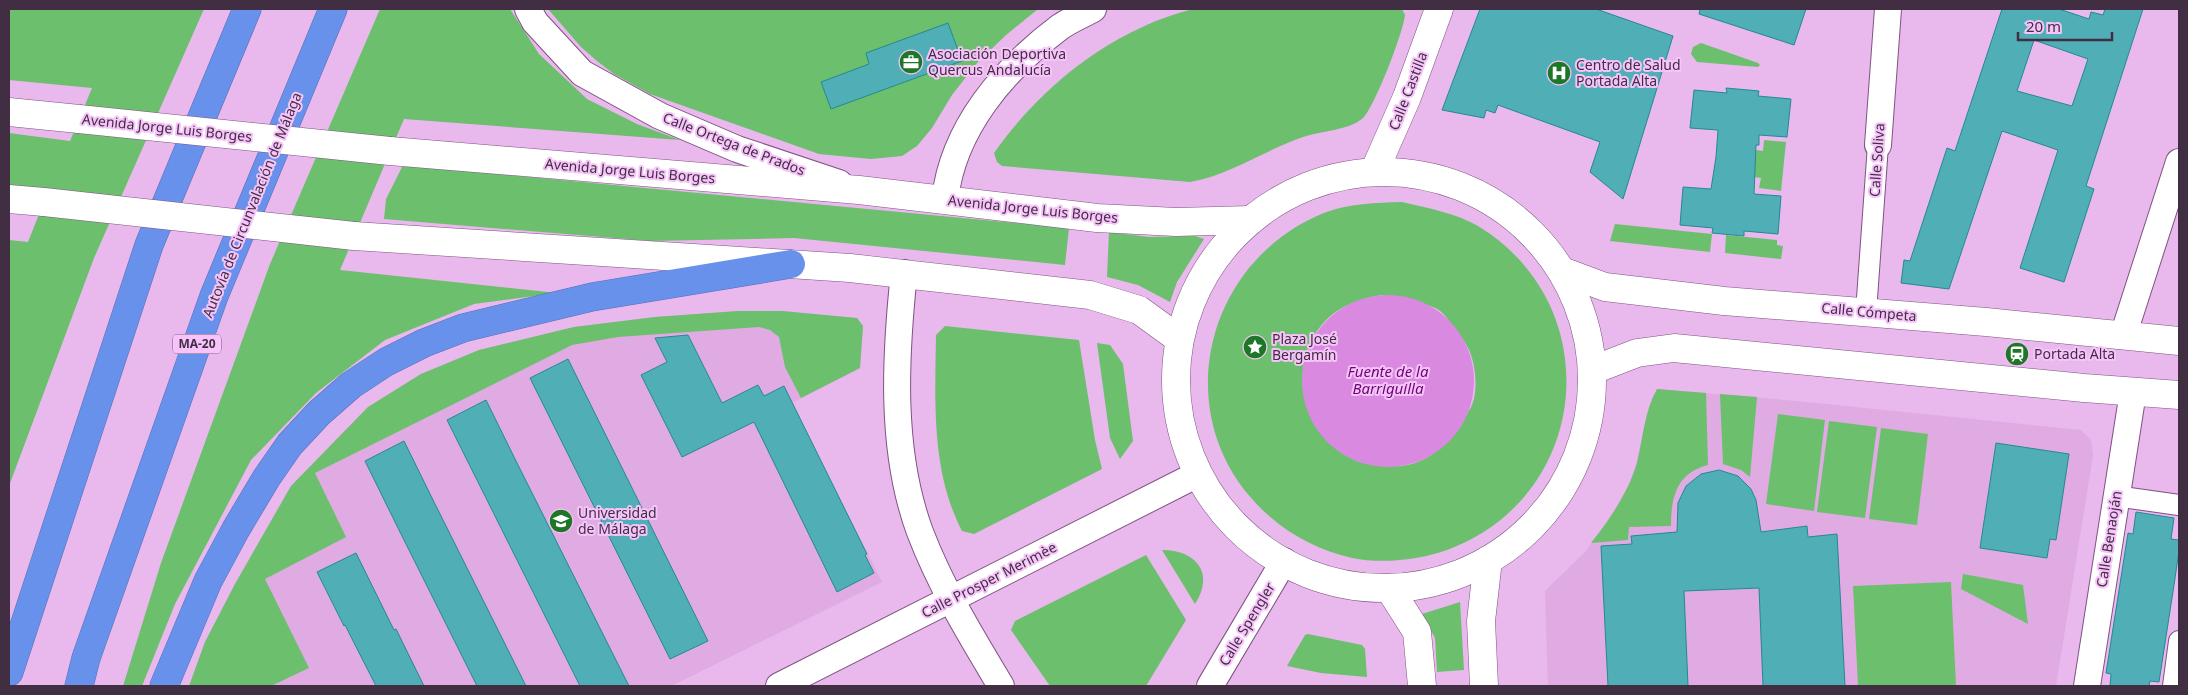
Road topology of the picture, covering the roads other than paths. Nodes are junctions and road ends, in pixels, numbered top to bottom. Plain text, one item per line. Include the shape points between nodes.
1 (247, 9) edge
2 (333, 9) edge
3 (528, 9) edge
4 (1093, 9) edge
5 (1425, 9) edge
6 (1438, 9) edge
7 (1888, 9) edge
8 (1427, 43) junction
9 (9, 112) edge
10 (1878, 146) joint
11 (2179, 162) edge
12 (1374, 172) junction
13 (859, 190) junction
14 (9, 199) edge
15 (945, 199) junction
16 (1251, 220) junction
17 (791, 264) junction
18 (1562, 271) junction
19 (904, 274) junction
20 (1866, 312) junction
21 (2124, 336) junction
22 (1179, 339) junction
23 (2179, 341) edge
24 (1593, 370) junction
25 (2133, 392) junction
26 (2179, 395) edge
27 (1198, 474) junction
28 (2115, 496) junction
29 (2179, 505) edge
30 (1488, 560) junction
31 (1284, 562) junction
32 (1390, 588) junction
33 (950, 600) junction
34 (2179, 642) edge
35 (9, 672) edge
36 (79, 686) edge
37 (164, 686) edge
38 (779, 686) edge
39 (1001, 686) edge
40 (1210, 686) edge
41 (1422, 686) edge
42 (1484, 686) edge
43 (2087, 686) edge
44 (2173, 686) edge

1 - 35 highway via 149,246
2 - 36 highway, Autovía de Circunvalación de Málaga / MA-20 via 214,296
3 - 13 street, Calle Ortega de Prados via 535,22 582,73 660,116 737,149
4 - 15 street via 1061,26 1006,73 963,135 947,180
5 - 8 street
6 - 8 main road, Calle Castilla
7 - 10 street, Calle Soliva
8 - 12 main road, Calle Castilla
9 - 13 main road, Avenida Jorge Luis Borges, bridge via 390,151
10 - 20 street, Calle Soliva
11 - 21 street
12 - 16 main road via 1330,179 1288,195
12 - 18 main road via 1430,177 1482,196 1527,228
13 - 15 main road, Avenida Jorge Luis Borges
14 - 17 main road, bridge via 354,236
15 - 16 main road, Avenida Jorge Luis Borges via 1097,218 1176,222
16 - 22 main road via 1218,254 1194,295
17 - 19 main road
17 - 37 highway via 592,297 463,328 386,362 319,413 267,477 208,581
18 - 20 main road, Calle Cómpeta via 1605,288
18 - 24 main road via 1578,302 1588,335
19 - 22 main road via 1090,295 1139,310
19 - 33 street via 897,412 905,475 920,531
20 - 21 main road, Calle Cómpeta
21 - 23 main road, Calle Cómpeta
22 - 27 main road via 1175,383 1180,427
24 - 25 main road via 1637,353 1674,348
24 - 30 main road via 1588,427 1568,480 1534,526
25 - 26 main road
25 - 28 street, Calle Benaoján
27 - 31 main road via 1217,505 1235,525
27 - 33 street, Calle Prosper Merimèe
28 - 29 street
28 - 43 street, Calle Benaoján
30 - 32 main road via 1441,581
30 - 42 main road via 1481,620
31 - 32 main road via 1322,579
31 - 40 street, Calle Spengler
32 - 41 main road via 1417,632
33 - 38 street, Calle Prosper Merimèe
33 - 39 street
34 - 44 street

